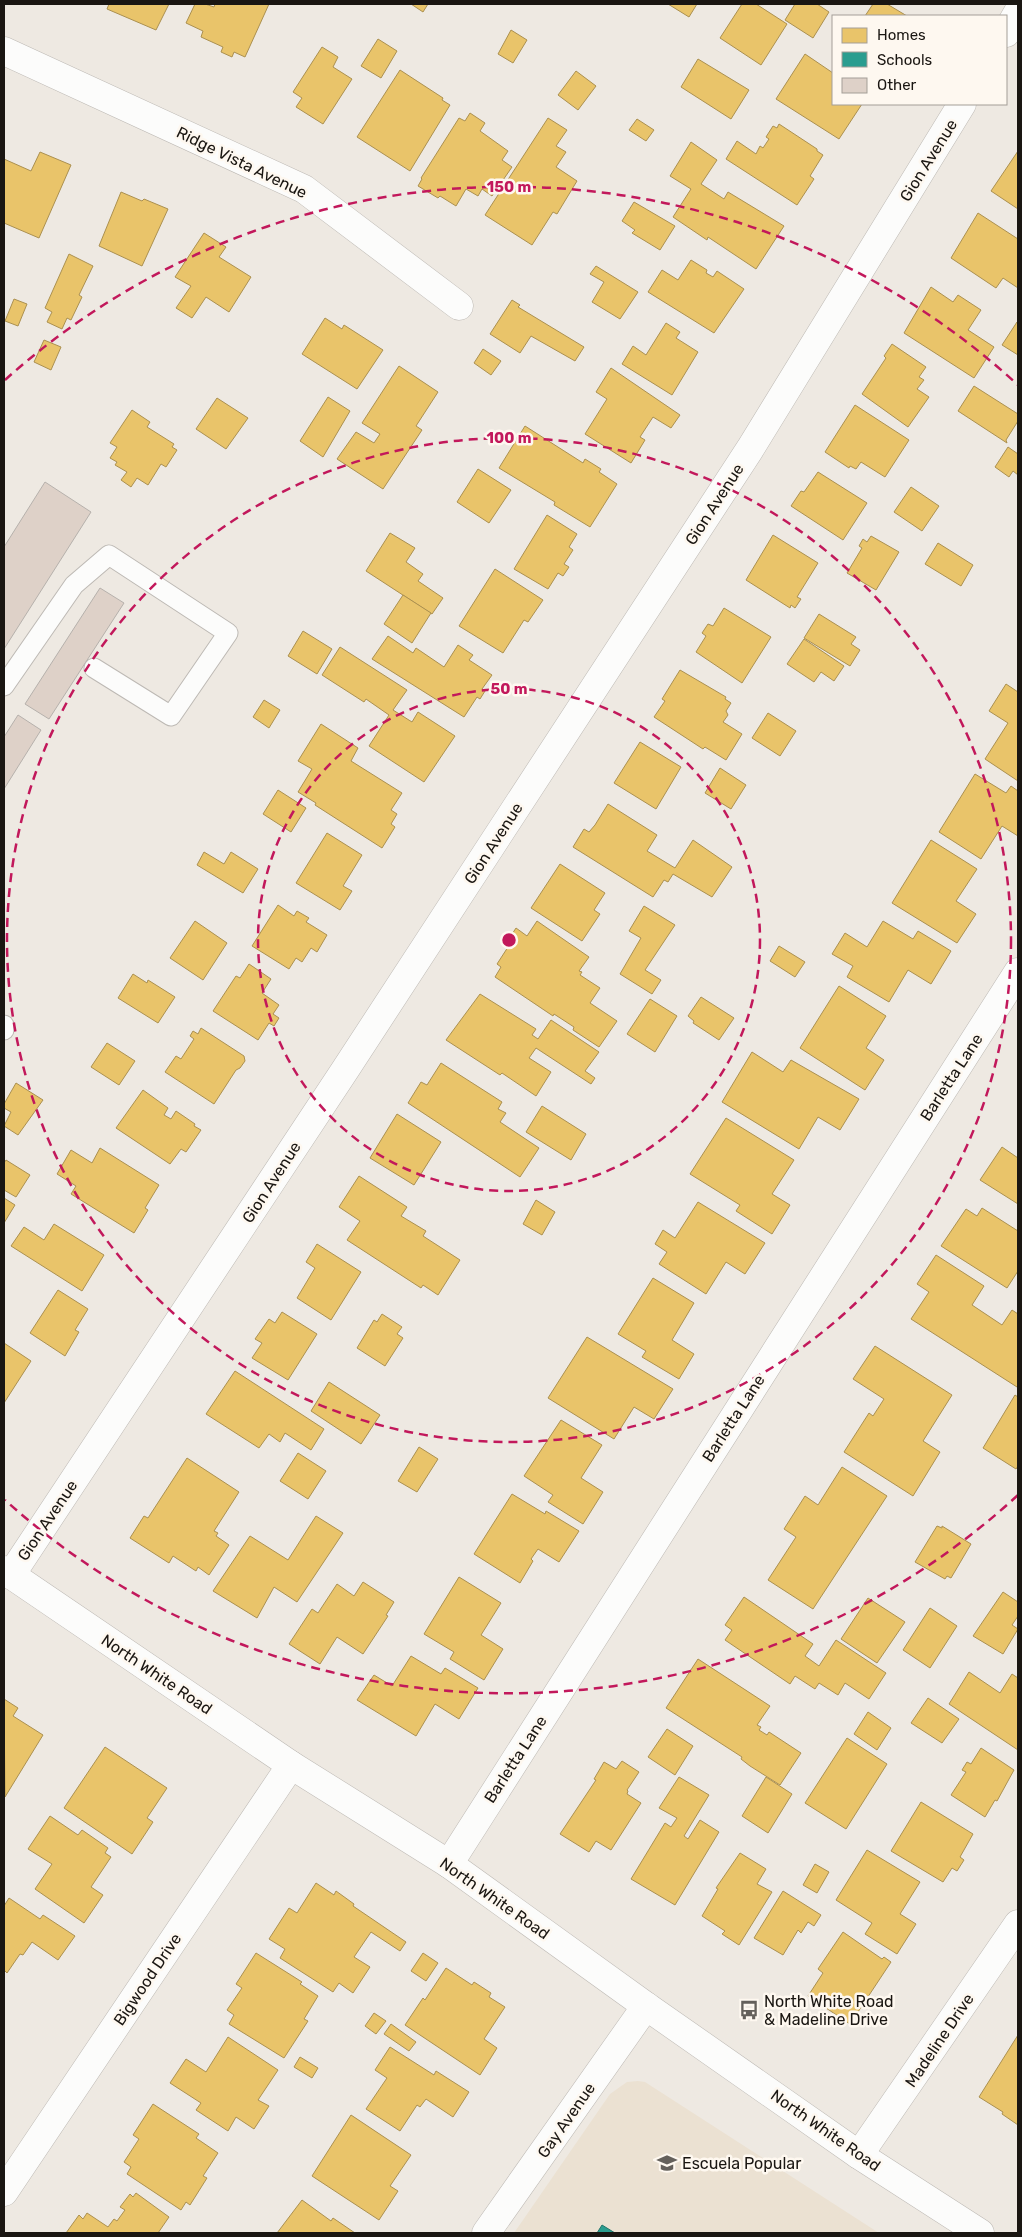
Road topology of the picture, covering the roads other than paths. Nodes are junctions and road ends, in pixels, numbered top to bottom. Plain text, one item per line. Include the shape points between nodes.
1 (1018, 12) edge
2 (1007, 31) edge
3 (4, 51) edge
4 (961, 105) edge
5 (459, 306) dead end
6 (94, 668) dead end
7 (4, 686) edge
8 (1018, 972) edge
9 (4, 1025) edge
10 (4, 1030) edge
11 (7, 1572) edge
12 (290, 1765) junction
13 (449, 1864) junction
14 (1018, 1924) edge
15 (646, 2006) junction
16 (859, 2155) junction
17 (4, 2192) edge
18 (486, 2233) edge
19 (980, 2233) edge

1 - 2 street
3 - 5 street, Ridge Vista Avenue via 304,189
4 - 11 street, Gion Avenue via 744,457 345,1070
6 - 7 lane via 171,716 228,632 109,556 74,585
8 - 13 street, Barletta Lane
9 - 10 lane
11 - 12 street, North White Road
12 - 13 street, North White Road
12 - 17 street, Bigwood Drive
13 - 15 street, North White Road
14 - 16 street, Madeline Drive
15 - 16 street, North White Road
15 - 18 street, Gay Avenue
16 - 19 street, North White Road

